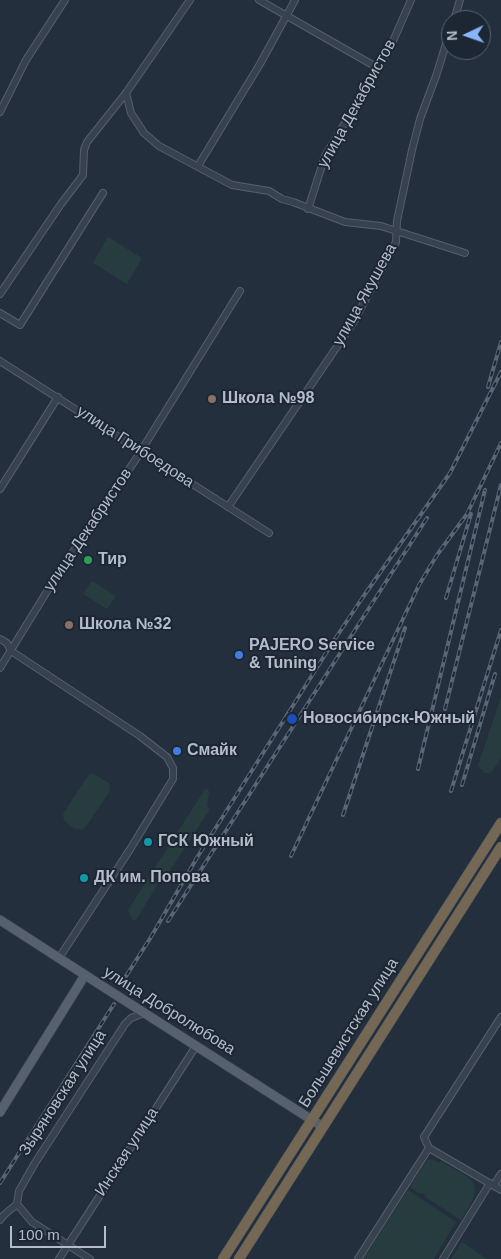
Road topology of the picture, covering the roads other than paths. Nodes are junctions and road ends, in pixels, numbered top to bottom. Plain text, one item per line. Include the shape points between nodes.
1 (65, 0) edge
2 (190, 0) edge
3 (259, 0) edge
4 (295, 0) edge
5 (411, 0) edge
6 (287, 16) junction
7 (441, 60) edge
8 (378, 68) junction
9 (126, 93) junction
10 (0, 112) edge
11 (198, 166) junction
12 (103, 193) dead end
13 (308, 209) junction
14 (398, 232) junction
15 (465, 253) dead end
16 (240, 291) dead end
17 (0, 294) edge
18 (0, 312) edge
19 (0, 362) edge
20 (58, 397) junction
21 (141, 450) junction
22 (0, 489) edge
23 (228, 507) junction
24 (269, 533) dead end
25 (0, 639) edge
26 (11, 651) junction
27 (0, 668) edge
28 (501, 823) edge
29 (501, 847) edge
30 (0, 920) edge
31 (59, 958) junction
32 (85, 975) junction
33 (144, 1013) junction
34 (501, 1017) edge
35 (196, 1046) junction
36 (0, 1112) edge
37 (312, 1120) junction
38 (323, 1127) junction
39 (430, 1148) junction
40 (501, 1174) edge
41 (492, 1184) junction
42 (501, 1190) edge
43 (17, 1204) junction
44 (0, 1220) edge
45 (68, 1244) junction
46 (59, 1259) edge
47 (90, 1259) edge
48 (223, 1259) edge
49 (239, 1259) edge
50 (358, 1259) edge
51 (443, 1259) edge

1 - 10 street via 26,60
2 - 9 street
3 - 6 street
4 - 6 street
5 - 8 street, улица Декабристов
6 - 8 street
6 - 11 street
7 - 14 street, улица Якушева via 412,150
8 - 13 street, улица Декабристов via 325,156
9 - 11 street via 131,113 144,133 159,146
9 - 17 street via 87,142 80,180
11 - 13 street via 232,186 269,191 282,200
12 - 18 street via 20,325
13 - 14 street via 345,222 381,226
14 - 15 street
14 - 23 street, улица Якушева via 396,242 353,324
16 - 21 street, улица Декабристов
19 - 20 street, улица Грибоедова
20 - 21 street, улица Грибоедова
20 - 22 street
21 - 23 street, улица Грибоедова
21 - 26 street, улица Декабристов
23 - 24 street, улица Грибоедова
25 - 26 street
26 - 27 street, улица Декабристов
26 - 31 street via 140,736 167,757 174,768 173,779
28 - 37 highway, Большевистская улица
29 - 38 highway, Большевистская улица
30 - 31 main road, улица Добролюбова
31 - 32 main road, улица Добролюбова
32 - 33 main road, улица Добролюбова, bridge
32 - 36 main road
33 - 35 main road, улица Добролюбова
33 - 43 street, Зыряновская улица via 125,1024 35,1163 19,1190
34 - 39 street via 424,1137
35 - 37 main road, улица Добролюбова
35 - 45 street, Инская улица
37 - 38 main road, улица Добролюбова
37 - 48 highway, Большевистская улица
38 - 49 highway, Большевистская улица
39 - 41 street
39 - 50 street
40 - 41 street
41 - 42 street
41 - 51 street
43 - 44 street, Зыряновская улица
43 - 45 street via 32,1222
45 - 46 street, Инская улица
45 - 47 street

